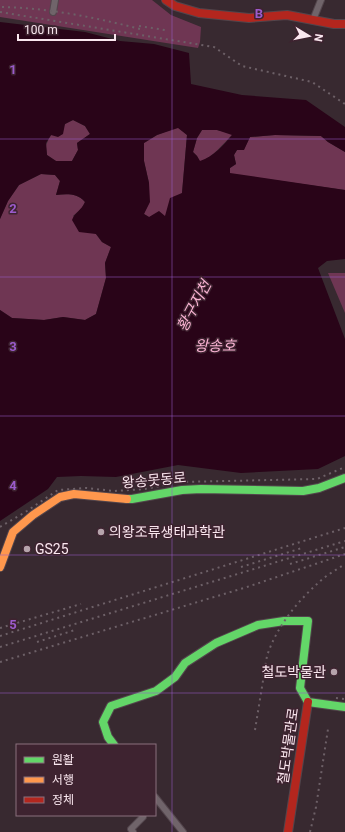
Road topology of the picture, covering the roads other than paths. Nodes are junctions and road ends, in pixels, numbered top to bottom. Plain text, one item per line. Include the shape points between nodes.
1 (55, 0) edge
2 (166, 0) edge
3 (321, 0) edge
4 (53, 12) dead end
5 (313, 20) junction
6 (345, 24) edge
7 (345, 478) edge
8 (0, 567) edge
9 (308, 702) junction
10 (345, 707) edge
11 (113, 744) edge
12 (156, 798) edge
13 (143, 816) edge
14 (133, 832) edge
15 (183, 832) edge
16 (288, 832) edge

1 - 4 street
2 - 5 street via 175,6 199,13 250,18 287,15
3 - 5 street
5 - 6 street
7 - 8 street, 왕송못동로 via 319,488 303,490 201,489 132,498 74,494 60,497 33,514 13,532
9 - 10 street, 철도박물관로
9 - 11 street via 300,688 308,621 258,625 216,643 185,663 175,677 156,691 111,706 103,722
9 - 16 street, 철도박물관로
12 - 15 street
13 - 14 street via 131,829

